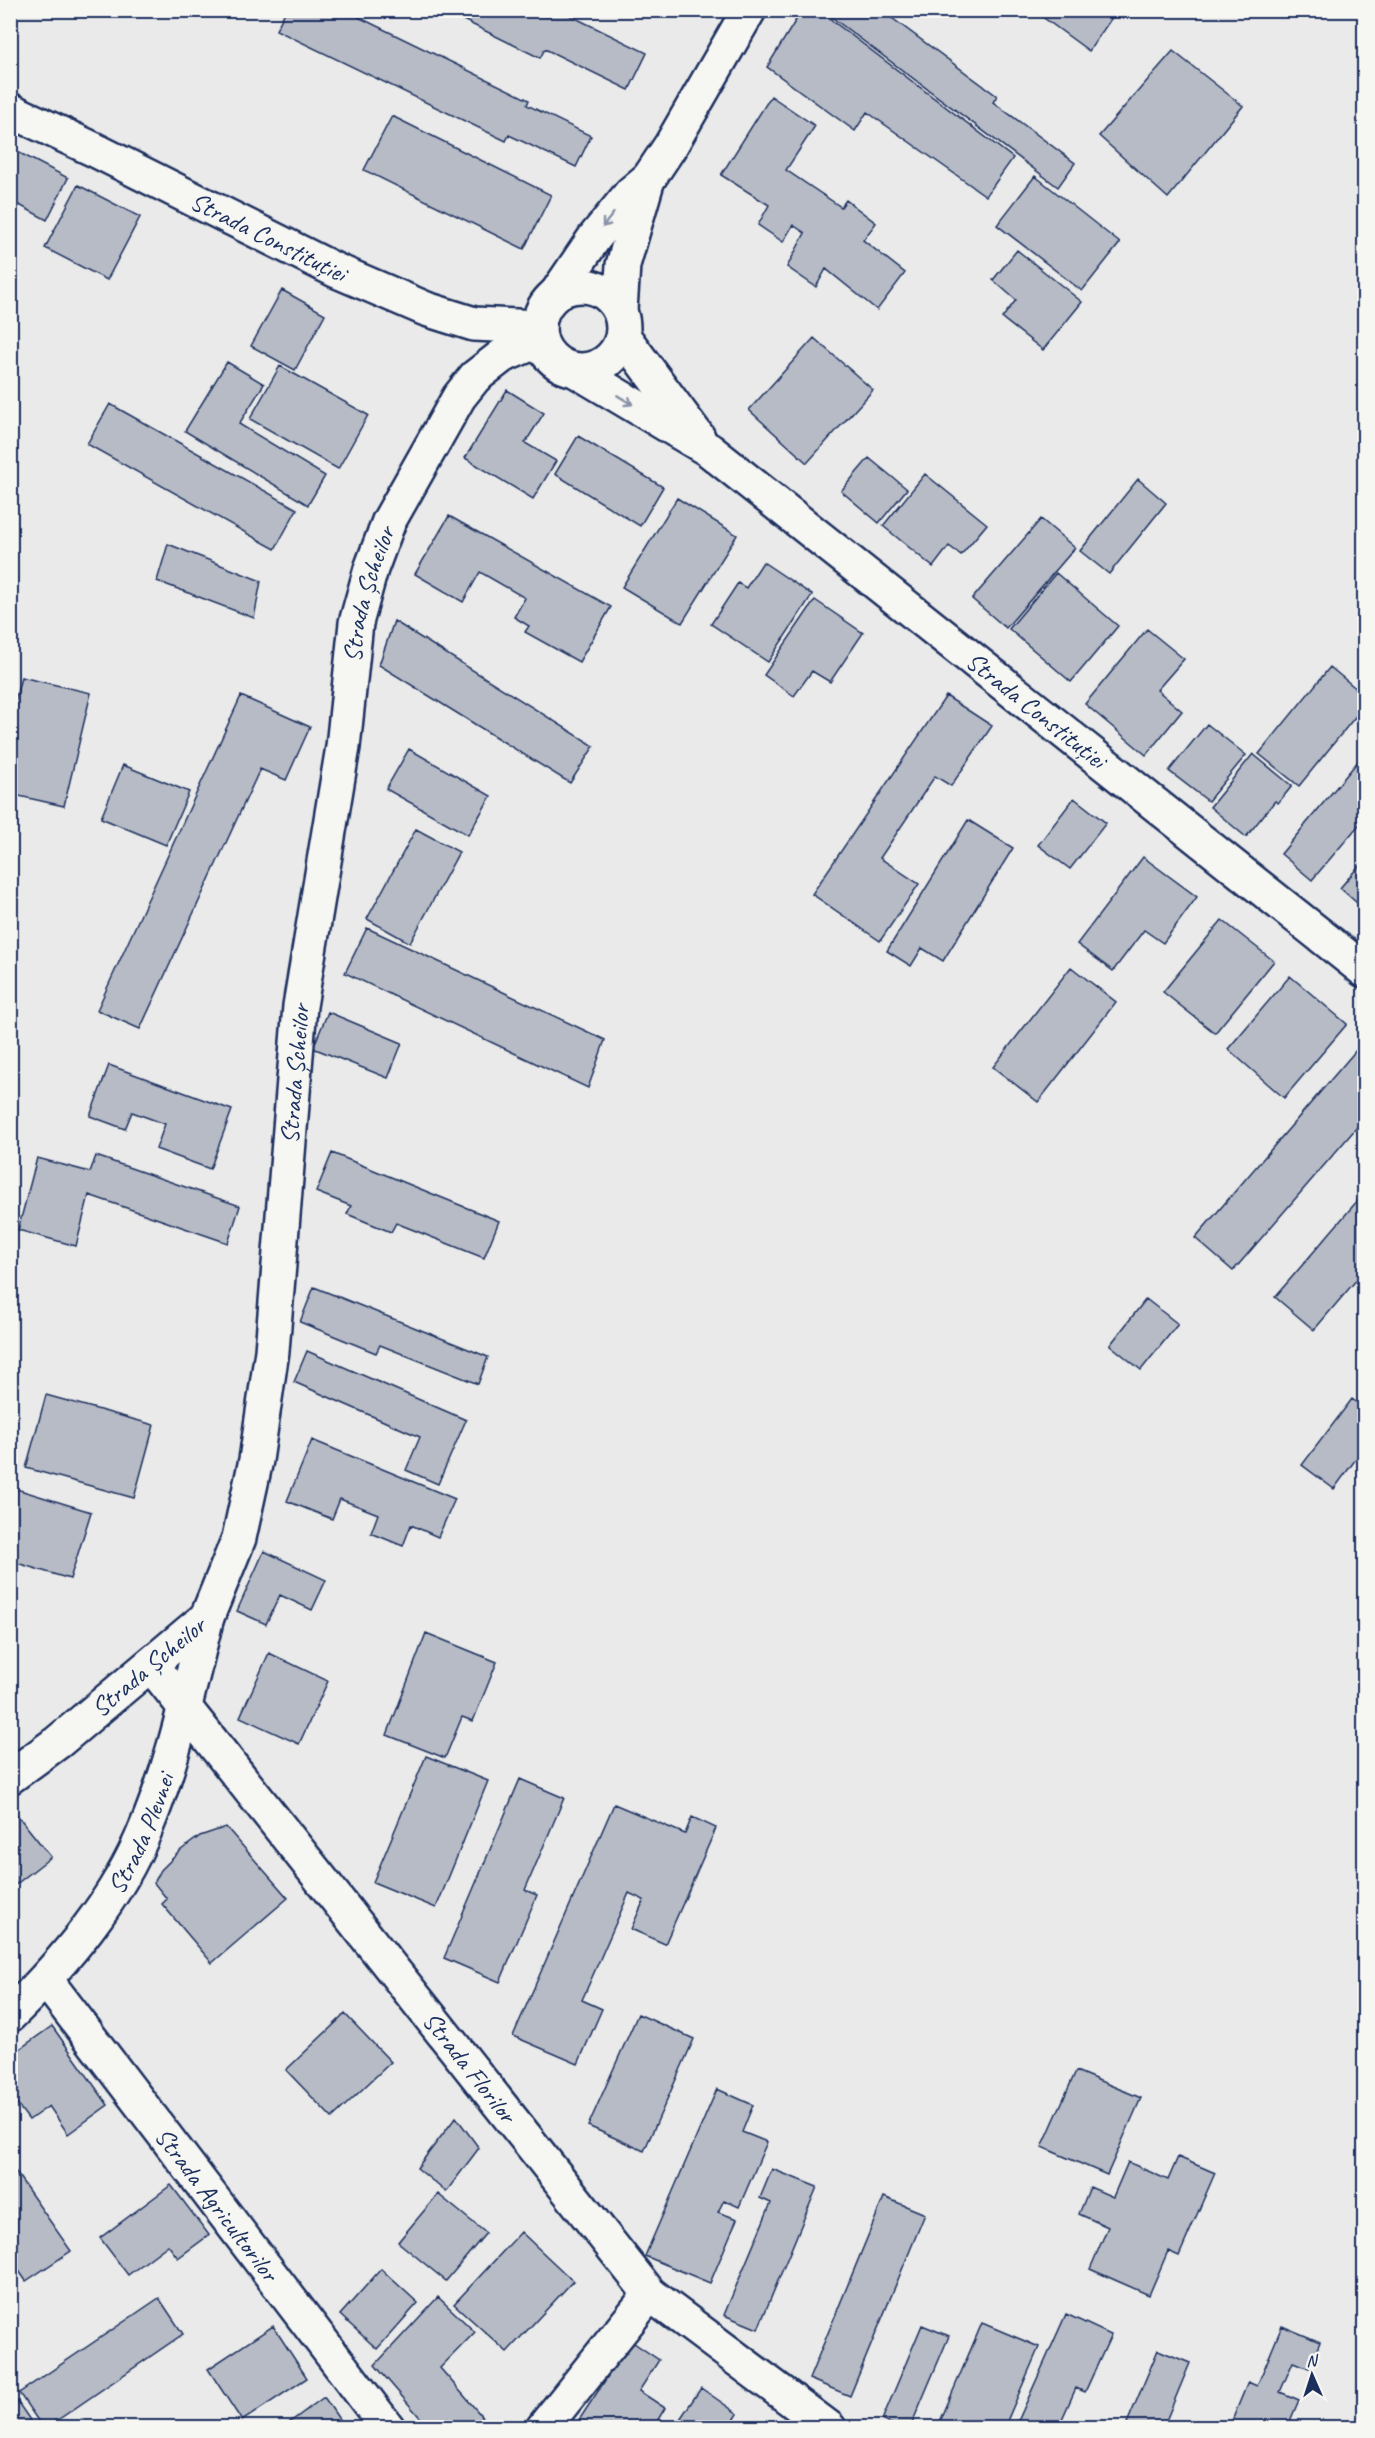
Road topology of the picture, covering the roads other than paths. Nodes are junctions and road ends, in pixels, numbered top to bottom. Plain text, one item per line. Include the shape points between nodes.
1 (749, 10) edge
2 (10, 111) edge
3 (649, 178) junction
4 (557, 293) junction
5 (621, 323) junction
6 (539, 334) junction
7 (575, 370) junction
8 (709, 450) junction
9 (1365, 970) edge
10 (207, 1617) junction
11 (151, 1665) junction
12 (184, 1705) junction
13 (10, 1777) edge
14 (46, 1980) junction
15 (10, 2015) edge
16 (650, 2294) junction
17 (388, 2427) edge
18 (543, 2427) edge
19 (829, 2427) edge

1 - 3 street
2 - 6 street, Strada Constituției via 335,270 426,309 474,324
3 -> 4 street via 614,213
3 - 5 street via 623,265
4 - 5 street via 568,287 593,286 604,292
4 - 6 street via 541,314
5 - 7 street via 619,348 600,366
5 - 8 street, Strada Constituției
6 - 7 street via 553,360
6 - 10 street, Strada Șcheilor via 475,377 459,397 389,521 359,612 343,747 300,1006 272,1351 258,1449 239,1538
7 -> 8 street, Strada Constituției
8 - 9 street, Strada Constituției
10 - 11 street, Strada Șcheilor
10 - 12 street, Strada Plevnei
11 - 12 street, Strada Florilor
11 - 13 street, Strada Șcheilor
12 - 14 street, Strada Plevnei via 146,1830 91,1927
12 - 16 street, Strada Florilor
14 - 15 street, Strada Plevnei
14 - 17 street, Strada Agricultorilor
16 - 18 street
16 - 19 street, Strada Florilor

